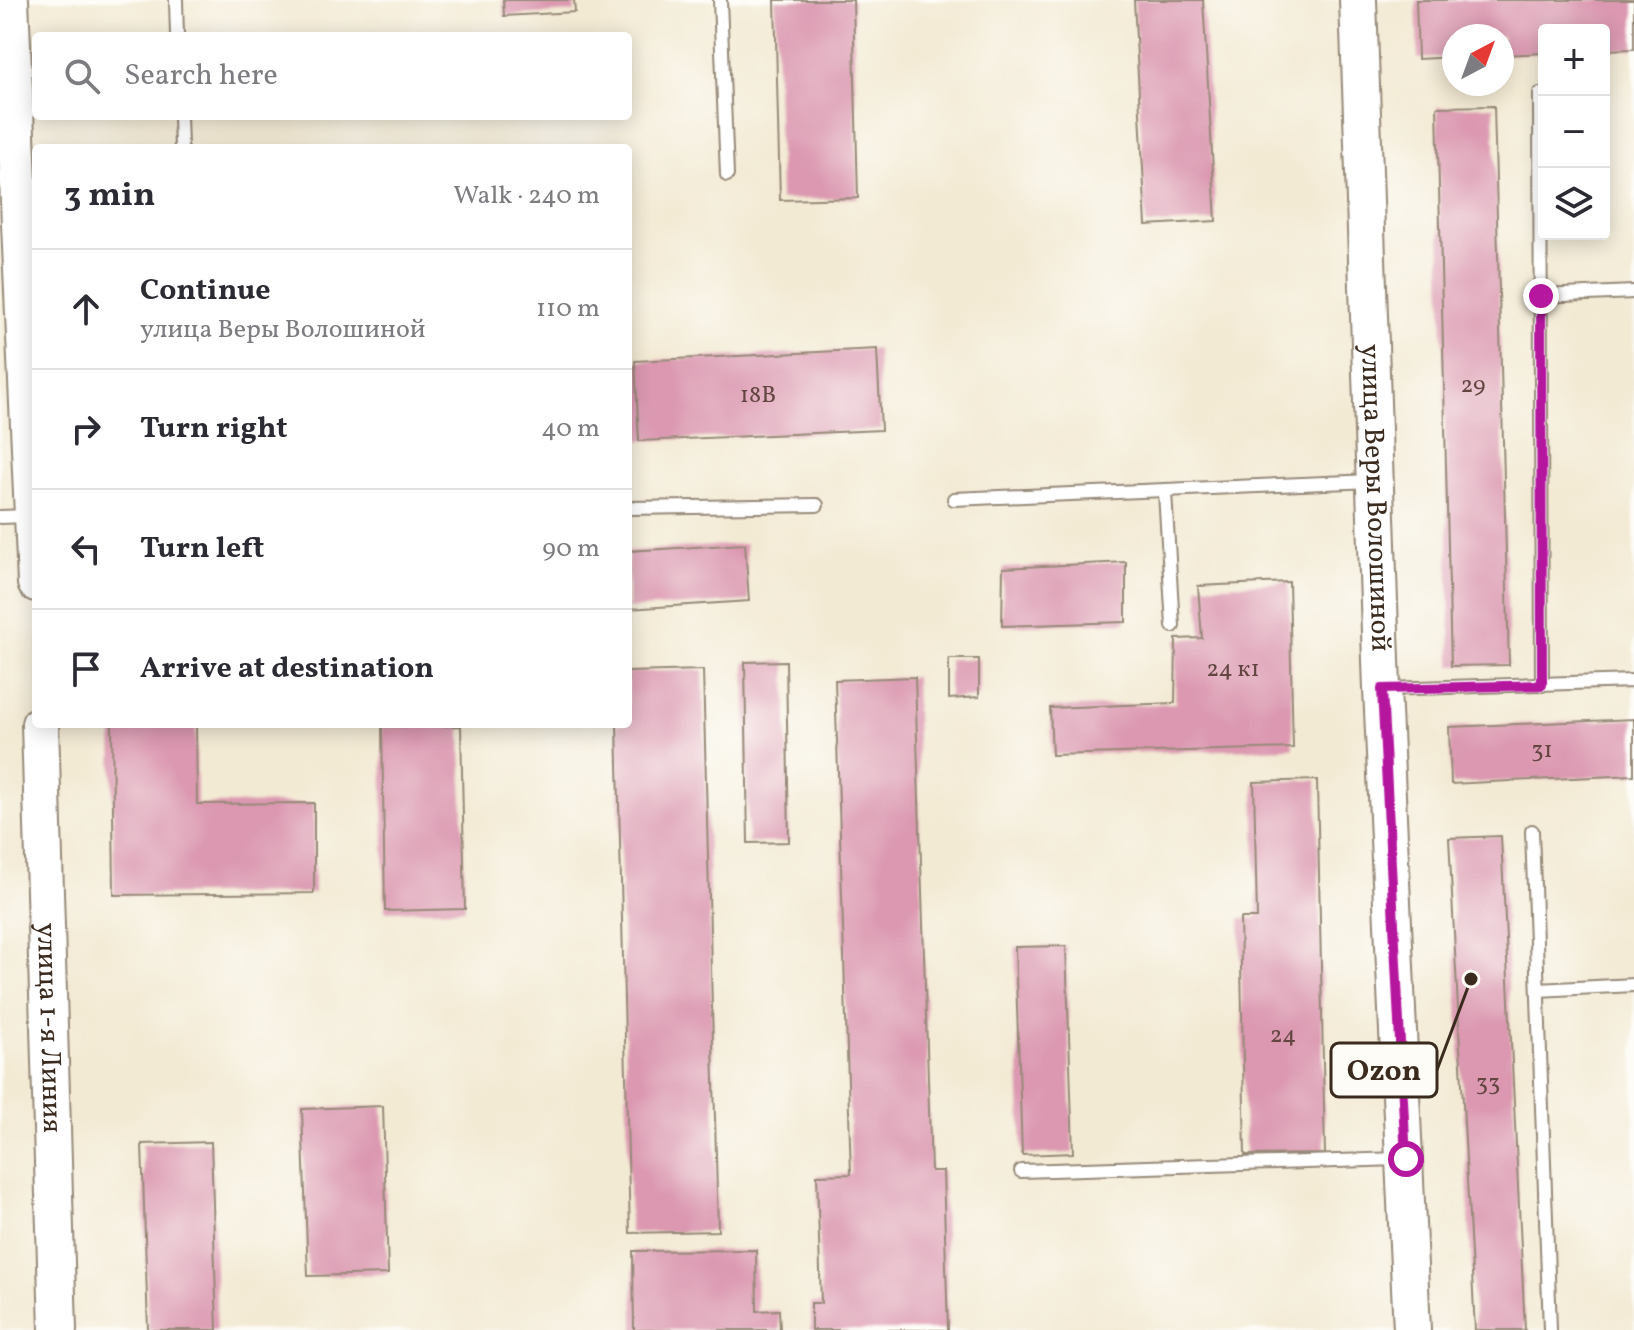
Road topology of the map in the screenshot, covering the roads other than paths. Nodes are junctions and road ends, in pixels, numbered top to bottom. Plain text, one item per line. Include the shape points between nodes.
1 (10, 0) edge
2 (176, 0) edge
3 (720, 0) edge
4 (1358, 0) edge
5 (177, 32) edge
6 (1540, 96) edge
7 (180, 120) edge
8 (181, 144) edge
9 (727, 175) dead end
10 (1634, 292) edge
11 (1541, 296) junction
12 (1375, 481) junction
13 (1165, 492) junction
14 (954, 499) dead end
15 (817, 505) dead end
16 (632, 508) edge
17 (23, 516) edge
18 (32, 562) edge
19 (1173, 626) dead end
20 (1634, 681) edge
21 (1542, 685) junction
22 (1382, 689) junction
23 (40, 728) edge
24 (1532, 831) dead end
25 (1634, 985) edge
26 (1538, 990) junction
27 (1406, 1159) junction
28 (1021, 1171) dead end
29 (58, 1330) edge
30 (1412, 1330) edge
31 (1550, 1330) edge

1 - 17 street
2 - 5 lane
3 - 9 lane
4 - 12 street, улица Веры Волошиной
6 - 11 lane
7 - 8 lane
10 - 11 lane
11 - 21 lane
12 - 13 lane
12 - 22 street, улица Веры Волошиной
13 - 14 lane
13 - 19 lane
15 - 16 lane
17 - 18 street
20 - 21 lane
21 - 22 lane
22 - 27 street, улица Веры Волошиной
23 - 29 street, улица 1-я Линия
24 - 26 lane
25 - 26 lane
26 - 31 lane
27 - 28 lane
27 - 30 street, улица Веры Волошиной

